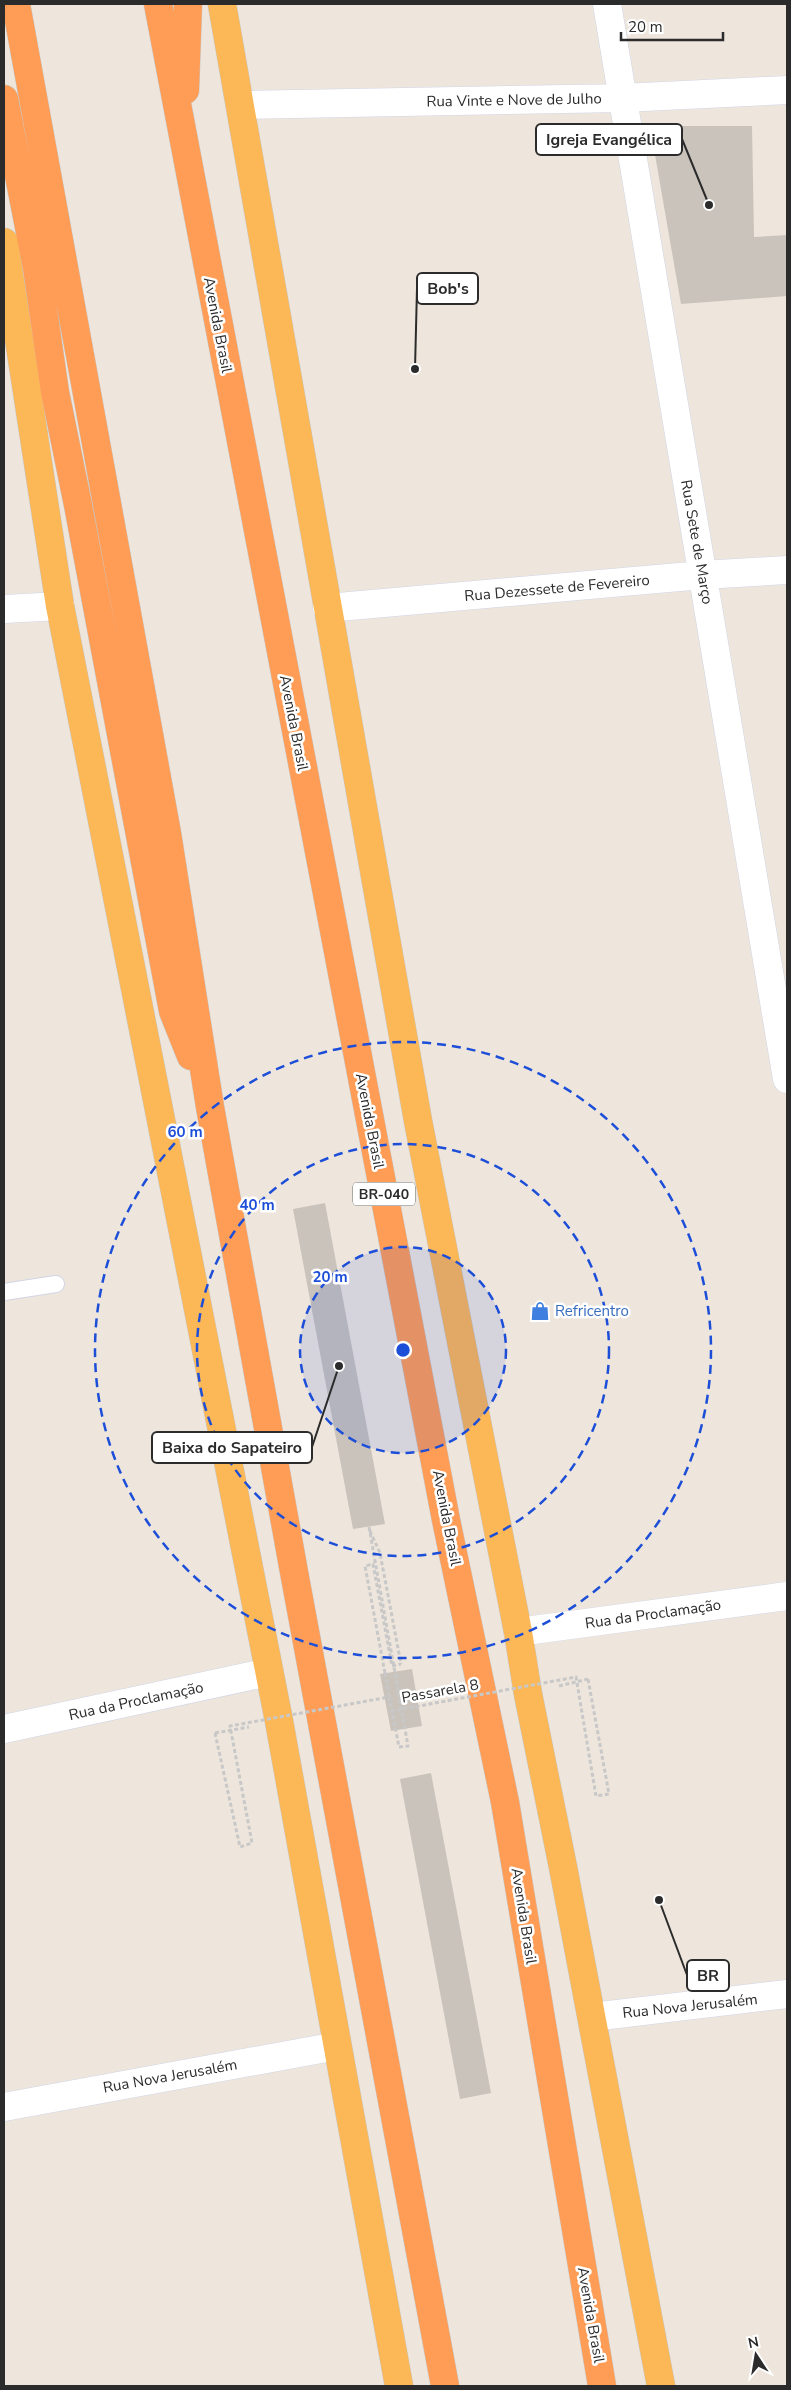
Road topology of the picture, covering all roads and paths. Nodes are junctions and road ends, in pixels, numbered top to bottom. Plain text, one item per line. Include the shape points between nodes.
1 (16, 4) edge
2 (158, 4) edge
3 (188, 4) edge
4 (222, 4) edge
5 (607, 4) edge
6 (787, 90) edge
7 (622, 98) junction
8 (4, 99) edge
9 (240, 105) junction
10 (184, 147) junction
11 (4, 242) edge
12 (787, 570) edge
13 (702, 574) junction
14 (60, 606) junction
15 (326, 608) junction
16 (4, 609) edge
17 (787, 1079) edge
18 (210, 1107) junction
19 (56, 1284) dead end
20 (4, 1292) edge
21 (787, 1596) edge
22 (518, 1632) junction
23 (269, 1672) junction
24 (588, 1679) dead end
25 (389, 1697) junction
26 (392, 1711) junction
27 (4, 1729) edge
28 (215, 1733) dead end
29 (787, 1994) edge
30 (592, 2017) junction
31 (337, 2046) junction
32 (4, 2107) edge
33 (399, 2386) edge
34 (445, 2386) edge
35 (602, 2386) edge
36 (661, 2386) edge

1 - 18 highway via 167,832
2 - 10 highway, Avenida Brasil / BR-040
3 - 10 highway
4 - 9 highway
5 - 7 street, Rua Sete de Março
6 - 7 street, Rua Vinte e Nove de Julho
7 - 9 street, Rua Vinte e Nove de Julho
7 - 13 street, Rua Sete de Março
8 - 18 highway via 37,268 55,392 173,1011
9 - 15 highway
10 - 35 highway, Avenida Brasil / BR-040 via 446,1520 505,1802
11 - 14 highway
12 - 13 street, Rua Dezessete de Fevereiro
13 - 15 street, Rua Dezessete de Fevereiro
13 - 17 street, Rua Sete de Março
14 - 16 street
14 - 23 highway
15 - 22 highway via 418,1121
18 - 34 highway
19 - 20 lane
21 - 22 street, Rua da Proclamação
22 - 30 highway
23 - 27 street, Rua da Proclamação
23 - 31 highway
24 - 26 path, Passarela 8, bridge via 609,1794 596,1796 576,1677
25 - 26 path, Passarela 8, bridge
25 - 26 path, bridge via 364,1566 373,1564 392,1666 401,1664 380,1553 369,1527 408,1746 399,1747
25 - 28 path, Passarela 8, bridge via 230,1726 252,1843 240,1847
29 - 30 street, Rua Nova Jerusalém
30 - 36 highway
31 - 32 street, Rua Nova Jerusalém
31 - 33 highway

